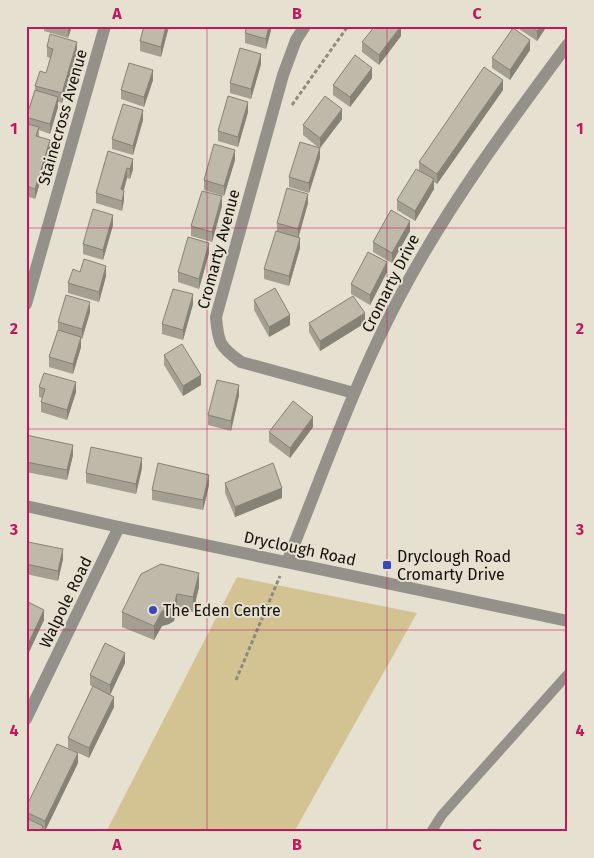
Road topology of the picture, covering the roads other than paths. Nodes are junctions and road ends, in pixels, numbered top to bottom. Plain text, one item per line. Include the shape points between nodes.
1 (105, 26) edge
2 (305, 26) edge
3 (568, 44) edge
4 (26, 304) edge
5 (354, 393) junction
6 (26, 506) edge
7 (119, 527) junction
8 (286, 562) junction
9 (568, 621) edge
10 (568, 674) edge
11 (26, 719) edge
12 (431, 832) edge

1 - 4 street, Stainecross Avenue
2 - 5 street, Cromarty Avenue via 283,75 216,317 217,338 226,351 241,362
3 - 5 street, Cromarty Drive via 500,136 430,241 398,299
5 - 8 street, Cromarty Drive
6 - 7 street, Dryclough Road
7 - 8 street, Dryclough Road
7 - 11 street, Walpole Road
8 - 9 street, Dryclough Road
10 - 12 lane via 442,815

